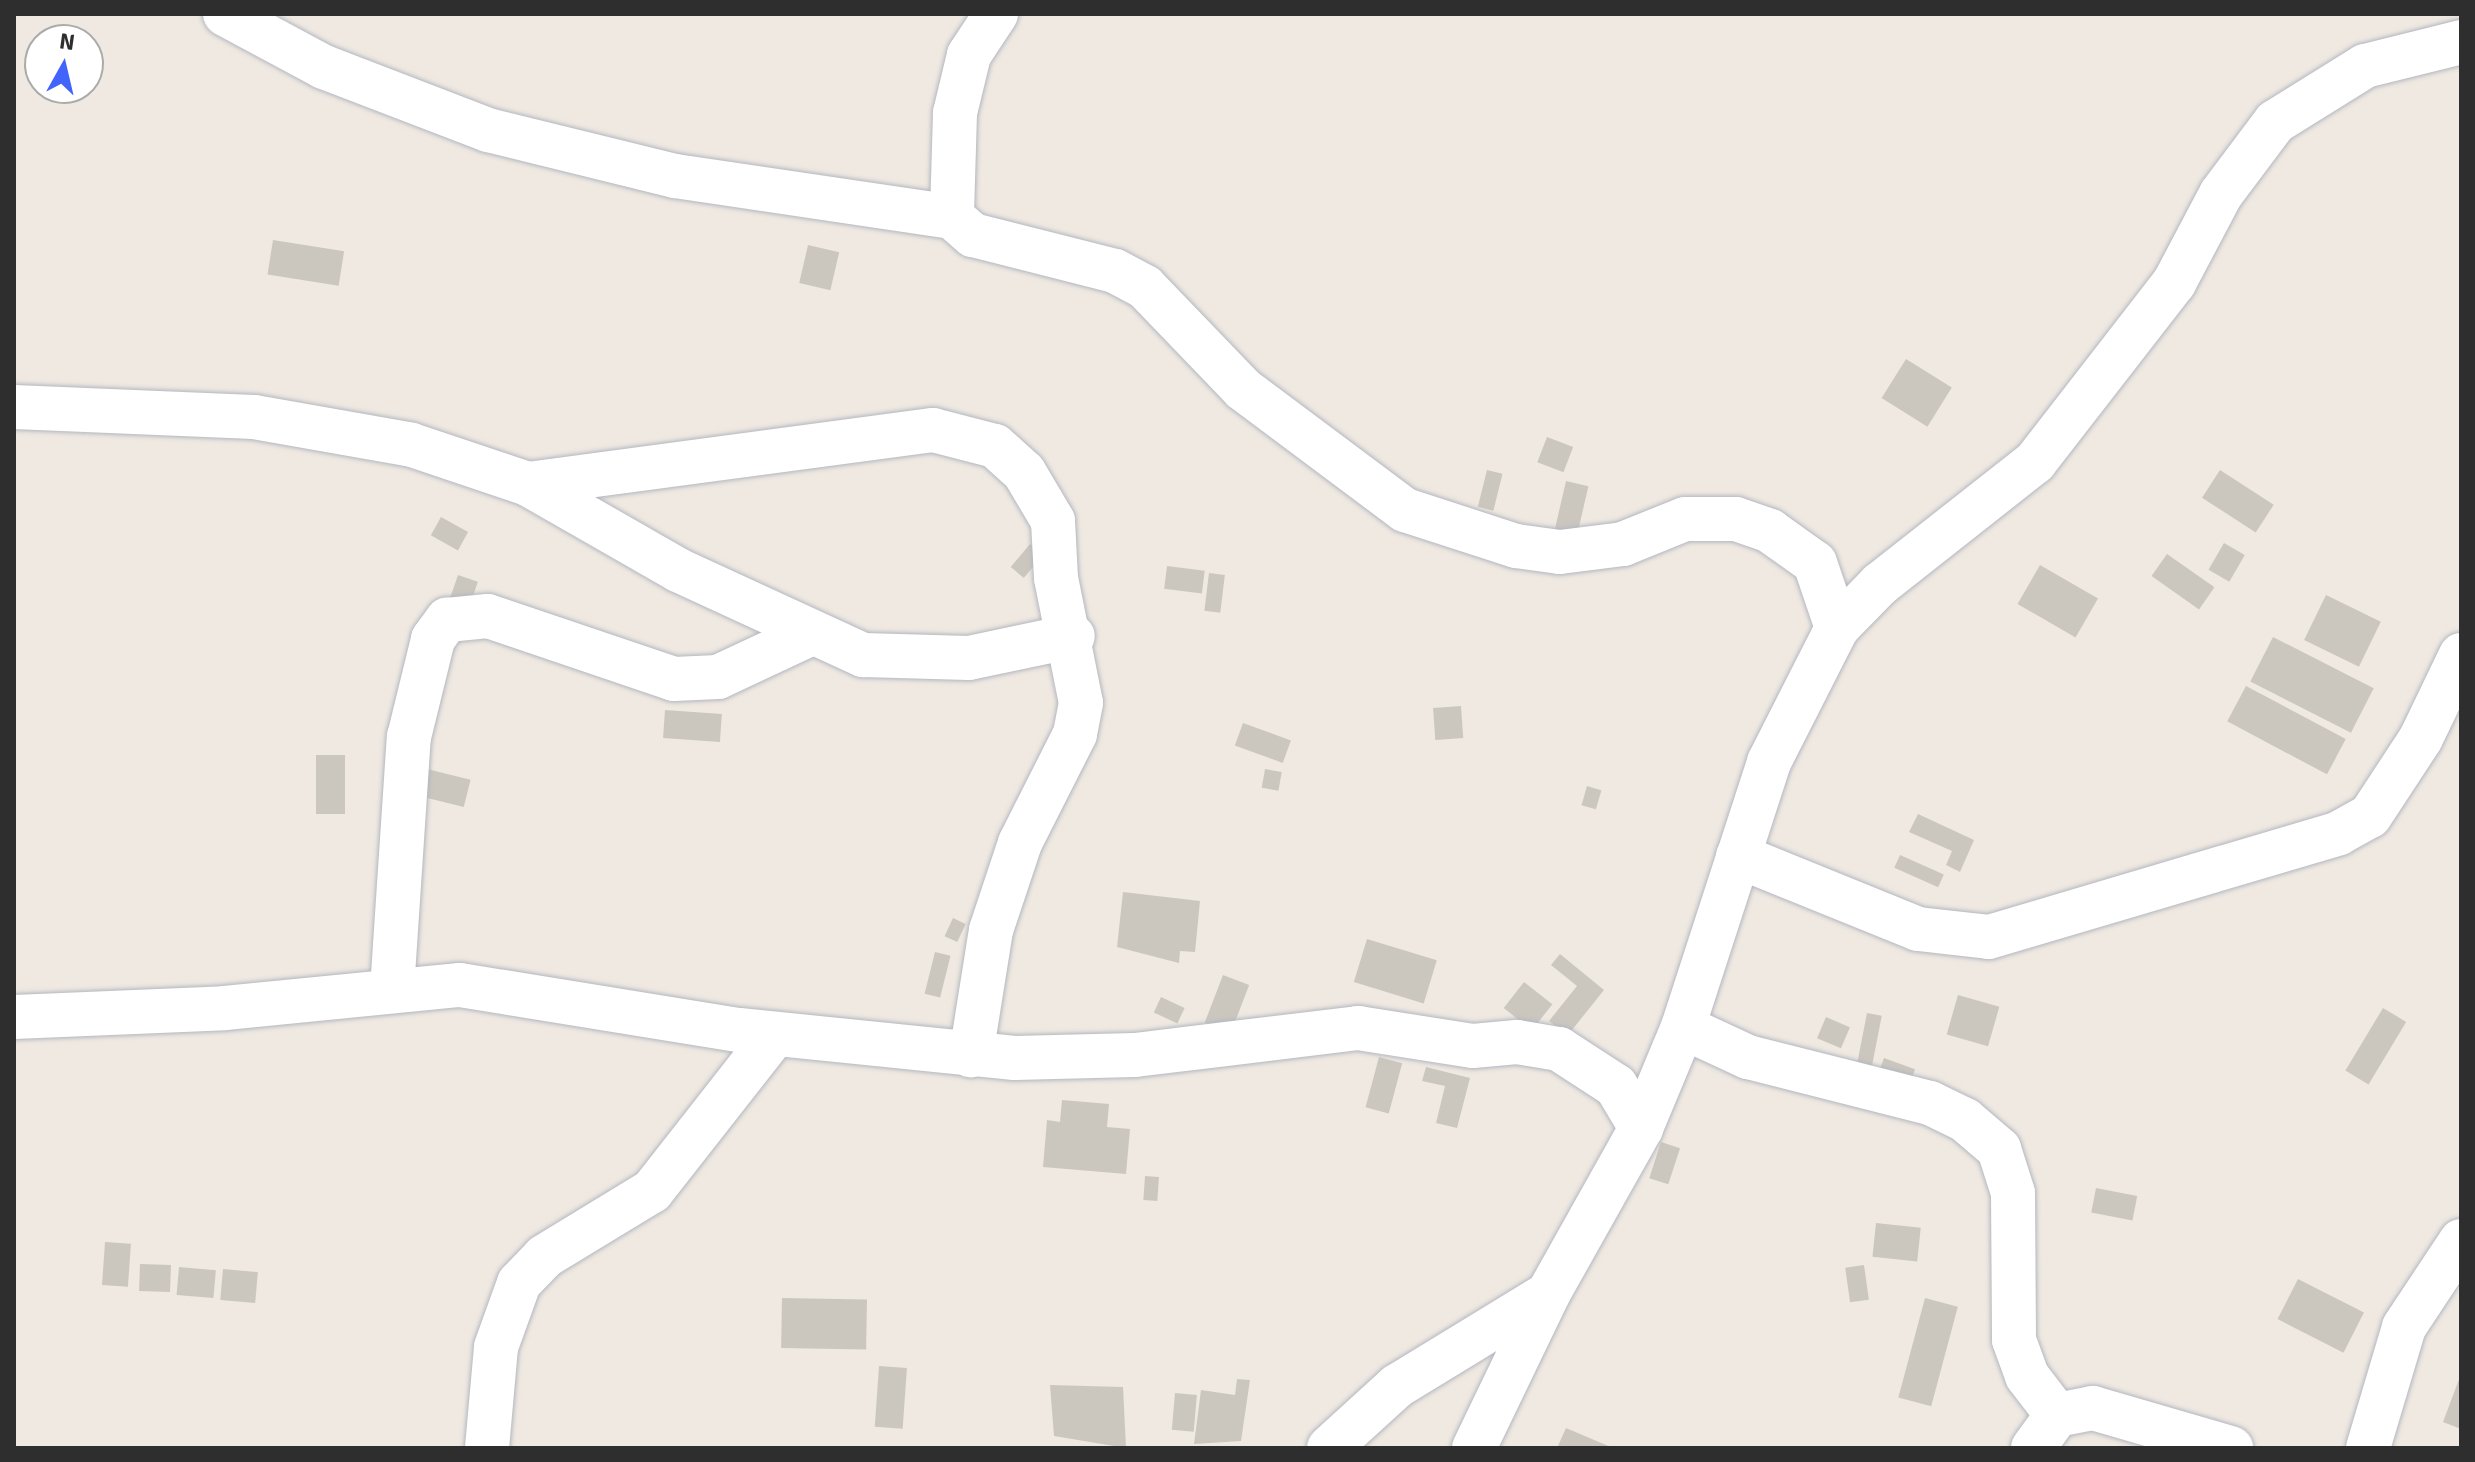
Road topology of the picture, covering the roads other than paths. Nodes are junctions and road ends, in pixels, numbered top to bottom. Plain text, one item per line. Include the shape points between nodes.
1 (225, 14) edge
2 (996, 14) edge
3 (2461, 42) edge
4 (952, 217) junction
5 (14, 407) edge
6 (528, 484) junction
7 (1837, 628) junction
8 (808, 635) junction
9 (1073, 636) junction
10 (2461, 655) edge
11 (1738, 856) junction
12 (392, 990) junction
13 (14, 1017) edge
14 (1683, 1027) junction
15 (775, 1034) junction
16 (971, 1055) junction
17 (1641, 1128) junction
18 (2461, 1241) edge
19 (1548, 1294) junction
20 (2045, 1432) edge
21 (487, 1448) edge
22 (1329, 1448) edge
23 (1474, 1448) edge
24 (2231, 1448) edge
25 (2368, 1448) edge

1 - 4 street via 324,67 488,130 675,176
2 - 4 street via 969,55 960,87
3 - 7 street via 2365,66 2275,122 2221,194 2174,283 2035,462 1880,584
4 - 7 street via 973,235 1007,248 1115,271 1145,287 1243,389 1405,510 1516,546 1560,552 1623,544 1685,519 1736,519 1770,531 1815,563
5 - 6 street via 309,423 412,445
6 - 8 street via 591,525
6 - 9 street via 933,430 969,435 995,446 1042,497
7 - 11 street via 1769,762
8 - 9 street via 863,655 910,661 969,658
8 - 12 street via 718,677 674,679 488,616 447,620 433,639 409,737
9 - 16 street via 1081,675 1075,734 1020,843 991,930
10 - 11 street via 2421,738 2370,816 2339,833 1989,937 1918,929
11 - 14 street
12 - 13 street via 225,1008
12 - 15 street via 500,987
14 - 17 street
14 - 20 street via 1748,1057 1930,1103 1999,1149 2013,1193 2014,1340
15 - 16 street
15 - 21 street via 652,1191 545,1256 519,1283 496,1347
16 - 17 street via 1135,1055 1325,1029 1473,1046 1517,1042 1592,1064 1616,1086
17 - 19 street
18 - 25 street via 2404,1327
19 - 22 street via 1422,1368
19 - 23 street
20 - 24 street via 2093,1408 2136,1415

